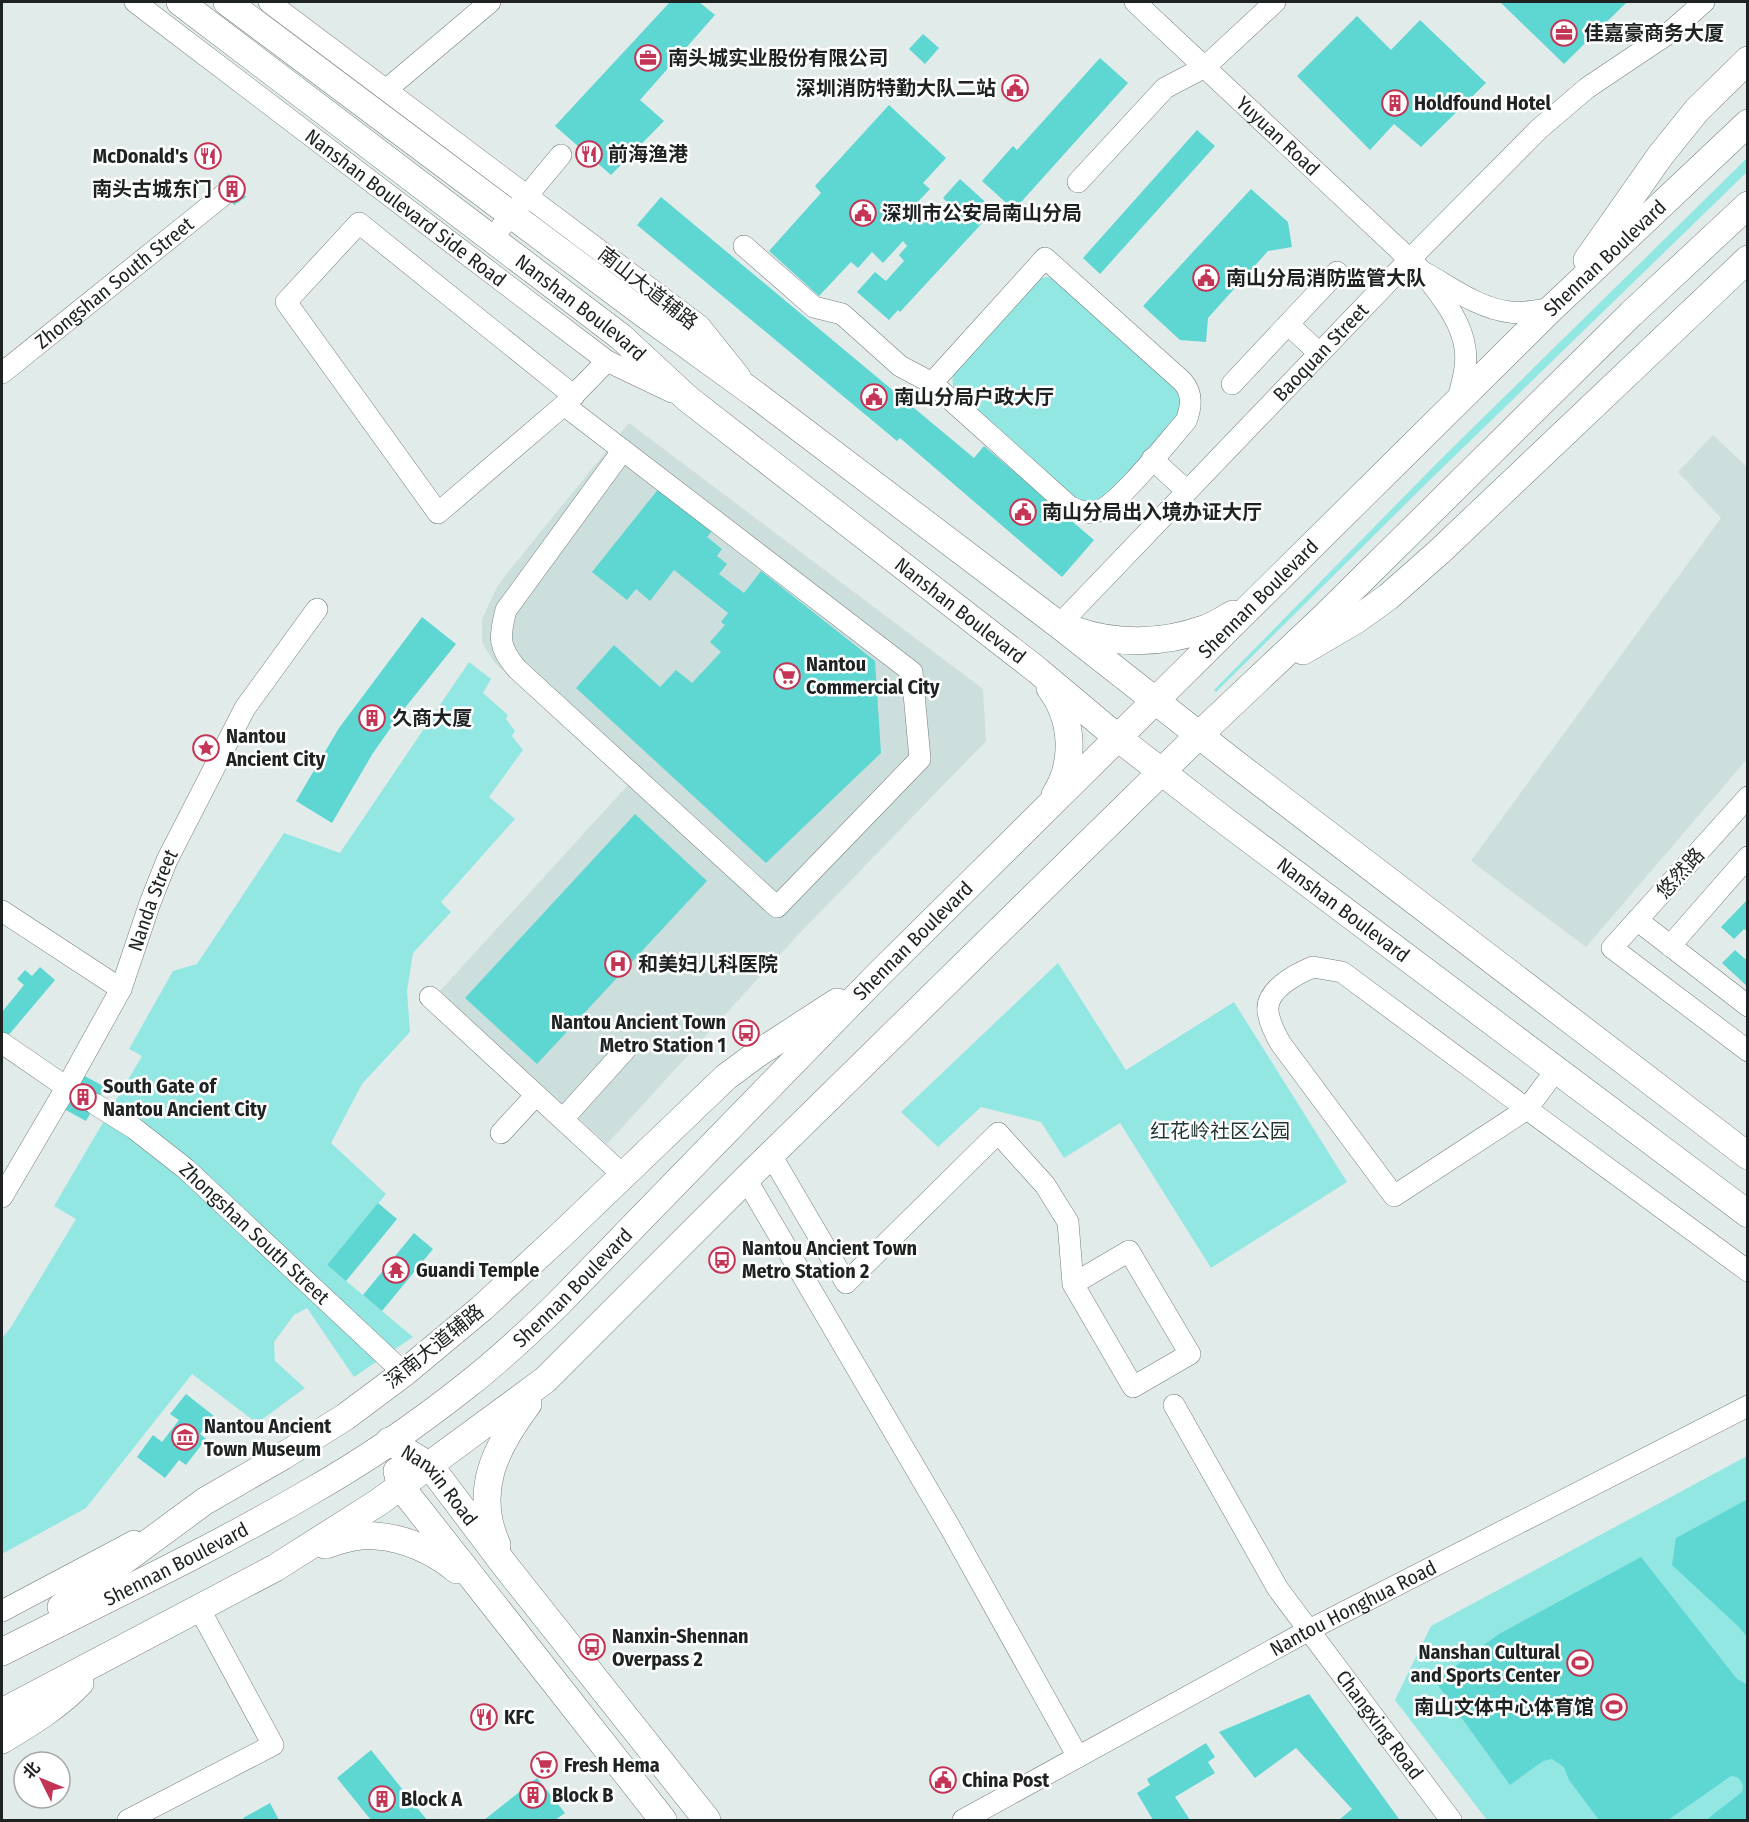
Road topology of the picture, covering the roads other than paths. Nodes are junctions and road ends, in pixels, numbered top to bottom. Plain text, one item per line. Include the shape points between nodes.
1 (135, 2) edge
2 (180, 2) edge
3 (227, 2) edge
4 (269, 2) edge
5 (490, 2) edge
6 (1135, 2) edge
7 (1275, 2) edge
8 (1704, 2) edge
9 (1748, 60) edge
10 (1205, 67) junction
11 (386, 90) junction
12 (1748, 123) edge
13 (561, 155) dead end
14 (1078, 182) dead end
15 (226, 193) dead end
16 (519, 205) junction
17 (1748, 205) edge
18 (492, 238) junction
19 (744, 246) dead end
20 (1748, 259) edge
21 (1416, 265) junction
22 (1337, 272) dead end
23 (1552, 308) junction
24 (1631, 314) junction
25 (1288, 324) junction
26 (1319, 354) junction
27 (607, 361) junction
28 (2, 373) edge
29 (932, 383) junction
30 (1232, 384) dead end
31 (687, 399) junction
32 (569, 400) junction
33 (1457, 404) junction
34 (1560, 439) junction
35 (622, 450) junction
36 (1152, 459) junction
37 (1187, 491) junction
38 (1264, 594) junction
39 (317, 609) dead end
40 (1059, 625) junction
41 (1037, 670) junction
42 (1267, 671) junction
43 (1156, 700) junction
44 (1199, 735) junction
45 (1118, 738) junction
46 (1162, 772) junction
47 (1748, 797) edge
48 (1046, 810) junction
49 (1748, 857) edge
50 (2, 911) edge
51 (1637, 920) junction
52 (1670, 946) junction
53 (878, 975) junction
54 (121, 989) junction
55 (430, 997) dead end
56 (1748, 1006) edge
57 (2, 1043) edge
58 (626, 1049) dead end
59 (1748, 1051) edge
60 (1556, 1070) junction
61 (69, 1089) junction
62 (536, 1095) junction
63 (95, 1104) dead end
64 (1527, 1109) junction
65 (563, 1119) junction
66 (501, 1133) dead end
67 (771, 1155) junction
68 (1748, 1156) edge
69 (623, 1175) junction
70 (746, 1179) junction
71 (2, 1197) edge
72 (1748, 1214) edge
73 (1748, 1271) edge
74 (1073, 1284) junction
75 (404, 1373) junction
76 (545, 1380) junction
77 (1174, 1405) dead end
78 (1748, 1406) edge
79 (389, 1441) junction
80 (430, 1466) junction
81 (401, 1487) junction
82 (205, 1501) junction
83 (275, 1568) junction
84 (507, 1568) junction
85 (481, 1590) junction
86 (199, 1608) junction
87 (2, 1611) edge
88 (1309, 1630) junction
89 (2, 1652) edge
90 (100, 1661) junction
91 (2, 1712) edge
92 (2, 1740) edge
93 (1078, 1757) junction
94 (128, 1821) edge
95 (663, 1821) edge
96 (707, 1821) edge
97 (963, 1821) edge
98 (1450, 1821) edge

1 - 27 street, Nanshan Boulevard Side Road
2 - 18 main road, Nanshan Boulevard
3 - 16 main road, Nanshan Boulevard
4 - 11 street
5 - 11 street
6 - 10 street, Yuyuan Road
7 - 10 street
8 - 21 street, Baoquan Street via 1669,33 1587,88 1539,129
9 - 23 main road via 1698,110 1660,156
10 - 14 street via 1165,88
10 - 21 street, Yuyuan Road
11 - 16 street
12 - 23 main road, Shennan Boulevard
13 - 16 street
15 - 28 street, Zhongshan South Street
16 - 18 street
16 - 40 main road, Nanshan Boulevard via 644,314
17 - 24 main road
18 - 31 main road, Nanshan Boulevard via 621,337
19 - 29 street via 814,307 842,314 900,366
20 - 34 main road
21 - 23 street via 1491,307 1509,312
21 - 26 street, Baoquan Street
21 - 33 street via 1448,307 1466,349
22 - 25 street
23 - 33 main road, Shennan Boulevard
24 - 34 main road
24 - 42 main road
25 - 26 street
25 - 30 street
26 - 37 street, Baoquan Street
27 - 31 street, Nanshan Boulevard Side Road
27 - 32 street
29 - 36 street via 1078,511 1099,511 1109,505
29 - 36 street via 1045,258 1188,388 1191,398 1186,421
31 - 41 main road, Nanshan Boulevard
32 - 32 street via 359,223 286,302 438,513
32 - 35 street
33 - 38 main road, Shennan Boulevard
34 - 42 main road via 1388,597
35 - 35 street via 912,672 920,759 777,907 516,669 500,642 506,610
36 - 37 street
37 - 40 street, Baoquan Street
38 - 40 main road via 1205,629 1146,641 1092,636
38 - 43 main road, Shennan Boulevard
39 - 54 street, Nanda Street via 245,708 216,762 167,860
40 - 43 main road, Nanshan Boulevard
41 - 45 main road, Nanshan Boulevard
41 - 48 main road via 1057,697 1069,738 1069,763
42 - 44 main road
43 - 44 main road, Nanshan Boulevard
43 - 45 main road, Shennan Boulevard
44 - 46 main road
44 - 68 main road, Nanshan Boulevard
45 - 46 main road, Nanshan Boulevard
45 - 48 main road, Shennan Boulevard
46 - 60 main road, Nanshan Boulevard
46 - 67 main road
47 - 51 street, 悠然路
48 - 53 main road, Shennan Boulevard
49 - 52 street
50 - 54 street
51 - 52 street
51 - 59 street, 悠然路 via 1612,948
52 - 56 street
53 - 69 main road, 深南大道辅路 via 726,1077
53 - 79 main road, Shennan Boulevard via 557,1305 465,1387
54 - 61 street, Nanda Street
55 - 62 street
57 - 61 street
58 - 65 street
60 - 64 street
60 - 72 main road, Nanshan Boulevard
61 - 71 street, Nanda Street
62 - 65 street
62 - 66 street
63 - 75 street, Zhongshan South Street via 186,1169
64 - 64 street via 1342,972 1313,967 1292,975 1274,992 1267,1009 1281,1044 1394,1196
64 - 73 street
65 - 69 street
67 - 70 main road
67 - 74 street via 846,1283 998,1133 1045,1185 1068,1222
69 - 75 main road, 深南大道辅路 via 482,1308
70 - 76 main road
70 - 93 street via 957,1539
74 - 74 street via 1133,1388 1190,1354 1129,1251
75 - 82 main road, 深南大道辅路 via 336,1422
76 - 80 main road
76 - 84 main road via 510,1427 498,1449 487,1486 487,1516
77 - 88 street, Changxing Road via 1278,1589
78 - 88 street, Nantou Honghua Road
79 - 80 main road, Nanxin Road
79 - 81 main road, Nanxin Road
79 - 89 main road, Shennan Boulevard via 237,1533
80 - 81 main road
80 - 84 main road, Nanxin Road
81 - 83 main road
81 - 85 main road, Nanxin Road
82 - 87 street, 深南大道辅路
82 - 89 main road
83 - 85 main road via 323,1546 374,1535 431,1552
83 - 86 main road
84 - 96 main road, Nanxin Road
85 - 95 main road, Nanxin Road
86 - 90 main road
86 - 94 street via 273,1745
88 - 93 street, Nantou Honghua Road
88 - 98 street, Changxing Road
90 - 91 main road
90 - 92 main road via 68,1695
93 - 97 street, Nantou Honghua Road

